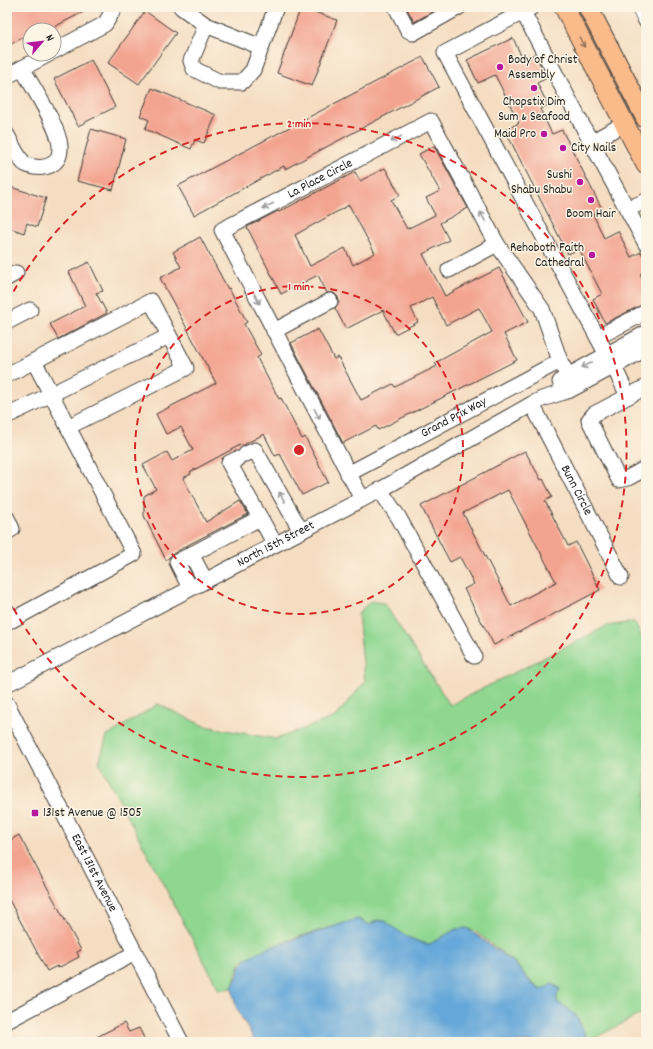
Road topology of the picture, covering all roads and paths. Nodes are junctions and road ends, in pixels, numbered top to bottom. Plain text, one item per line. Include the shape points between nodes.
1 (115, 7) edge
2 (180, 7) edge
3 (276, 7) edge
4 (396, 7) edge
5 (458, 7) edge
6 (564, 7) edge
7 (588, 7) edge
8 (639, 7) edge
9 (528, 9) edge
10 (646, 21) edge
11 (206, 25) junction
12 (62, 47) edge
13 (262, 47) junction
14 (34, 62) edge
15 (22, 68) junction
16 (7, 76) edge
17 (646, 119) edge
18 (624, 124) junction
19 (7, 135) edge
20 (591, 142) junction
21 (646, 165) edge
22 (646, 201) edge
23 (627, 209) junction
24 (497, 244) junction
25 (646, 244) edge
26 (449, 270) dead end
27 (330, 301) dead end
28 (30, 310) dead end
29 (646, 312) edge
30 (7, 322) edge
31 (274, 331) junction
32 (646, 333) edge
33 (169, 336) junction
34 (598, 337) junction
35 (646, 349) edge
36 (34, 361) junction
37 (560, 361) junction
38 (610, 361) junction
39 (7, 375) edge
40 (568, 376) junction
41 (646, 387) edge
42 (51, 394) junction
43 (628, 396) junction
44 (537, 402) junction
45 (7, 416) edge
46 (68, 427) junction
47 (646, 468) edge
48 (348, 474) junction
49 (380, 490) junction
50 (362, 499) junction
51 (7, 518) edge
52 (260, 518) junction
53 (301, 531) junction
54 (7, 532) edge
55 (275, 544) junction
56 (191, 554) junction
57 (621, 577) dead end
58 (205, 580) junction
59 (190, 588) junction
60 (7, 611) edge
61 (474, 656) dead end
62 (7, 684) edge
63 (7, 704) edge
64 (135, 953) junction
65 (7, 1021) edge
66 (181, 1042) edge

1 - 12 street via 105,24
2 - 11 street
3 - 13 street
4 - 5 street via 408,30 413,33
6 -> 18 main road
7 - 17 main road
8 - 10 street
9 - 20 street
9 - 34 street via 445,53
11 - 13 street
11 - 13 street via 191,61 194,69 220,82 242,82 254,70
14 - 15 street
15 - 16 street
15 - 19 street via 56,133 60,146 57,158 47,167 30,166 23,162
18 - 20 street
18 - 21 main road
20 - 23 street
22 - 23 street
23 - 25 street
24 - 26 street
24 -> 31 street, La Place Circle via 431,121 222,230
24 - 37 street, La Place Circle via 542,309
27 - 31 street
28 - 30 street
29 - 34 street
31 -> 48 street, La Place Circle
32 - 38 street, North 15th Street
33 - 36 street via 151,301
33 - 42 street
33 - 46 street via 186,368
34 - 38 street
35 - 38 street, North 15th Street
36 - 39 street
36 - 42 street
37 - 40 street, La Place Circle
37 - 48 street, Grand Prix Way
38 -> 40 street, North 15th Street
38 - 43 street
38 - 44 street, North 15th Street via 570,390
40 - 44 street, North 15th Street
41 - 43 street
42 - 45 street
42 - 46 street
43 - 47 street via 594,414 589,420 620,480
44 - 49 street, North 15th Street
44 - 57 street, Bunn Circle
46 - 60 street via 134,554 12,620
48 - 50 street, La Place Circle
49 - 50 street, North 15th Street
49 - 61 street via 399,518
50 - 53 street, North 15th Street
51 - 54 street via 12,529
53 -> 52 street via 255,450 229,463
52 - 55 street
52 - 56 street
53 - 55 street, North 15th Street
55 - 58 street, North 15th Street
56 - 58 street
56 - 59 street via 177,562
58 - 59 street, North 15th Street
59 - 62 street, North 15th Street
63 - 64 street, East 131st Avenue
64 - 65 street
64 - 66 street, East 131st Avenue

